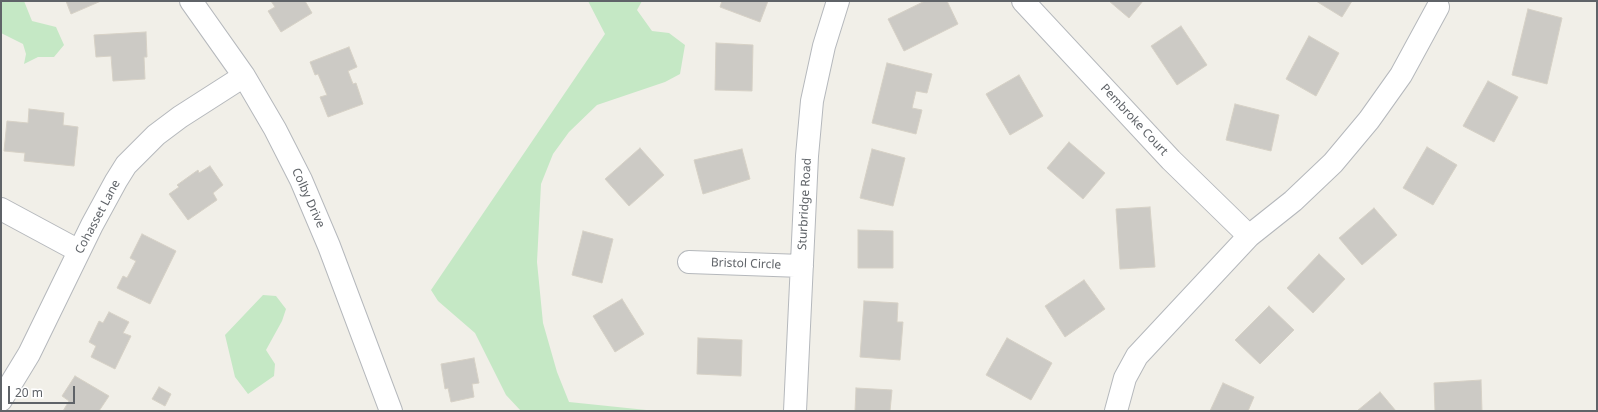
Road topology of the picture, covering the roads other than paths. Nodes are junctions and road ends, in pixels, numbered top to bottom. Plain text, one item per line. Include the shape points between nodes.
1 (191, 1) edge
2 (838, 1) edge
3 (1023, 1) edge
4 (1438, 7) dead end
5 (244, 76) junction
6 (1, 209) edge
7 (1249, 236) junction
8 (79, 251) junction
9 (690, 262) dead end
10 (802, 266) junction
11 (1, 400) edge
12 (391, 411) edge
13 (796, 411) edge
14 (1116, 411) edge

1 - 5 street, Colby Drive
2 - 10 street, Sturbridge Road via 824,46 812,100
3 - 7 street, Pembroke Court via 1171,160
4 - 7 street via 1401,75 1369,120 1333,162 1293,201
5 - 8 street, Cohasset Lane via 180,117 138,152 116,181
5 - 12 street, Colby Drive via 301,180 329,246
6 - 8 street
7 - 14 street via 1137,356 1125,378
8 - 11 street, Cohasset Lane via 30,354
9 - 10 street, Bristol Circle
10 - 13 street, Sturbridge Road

